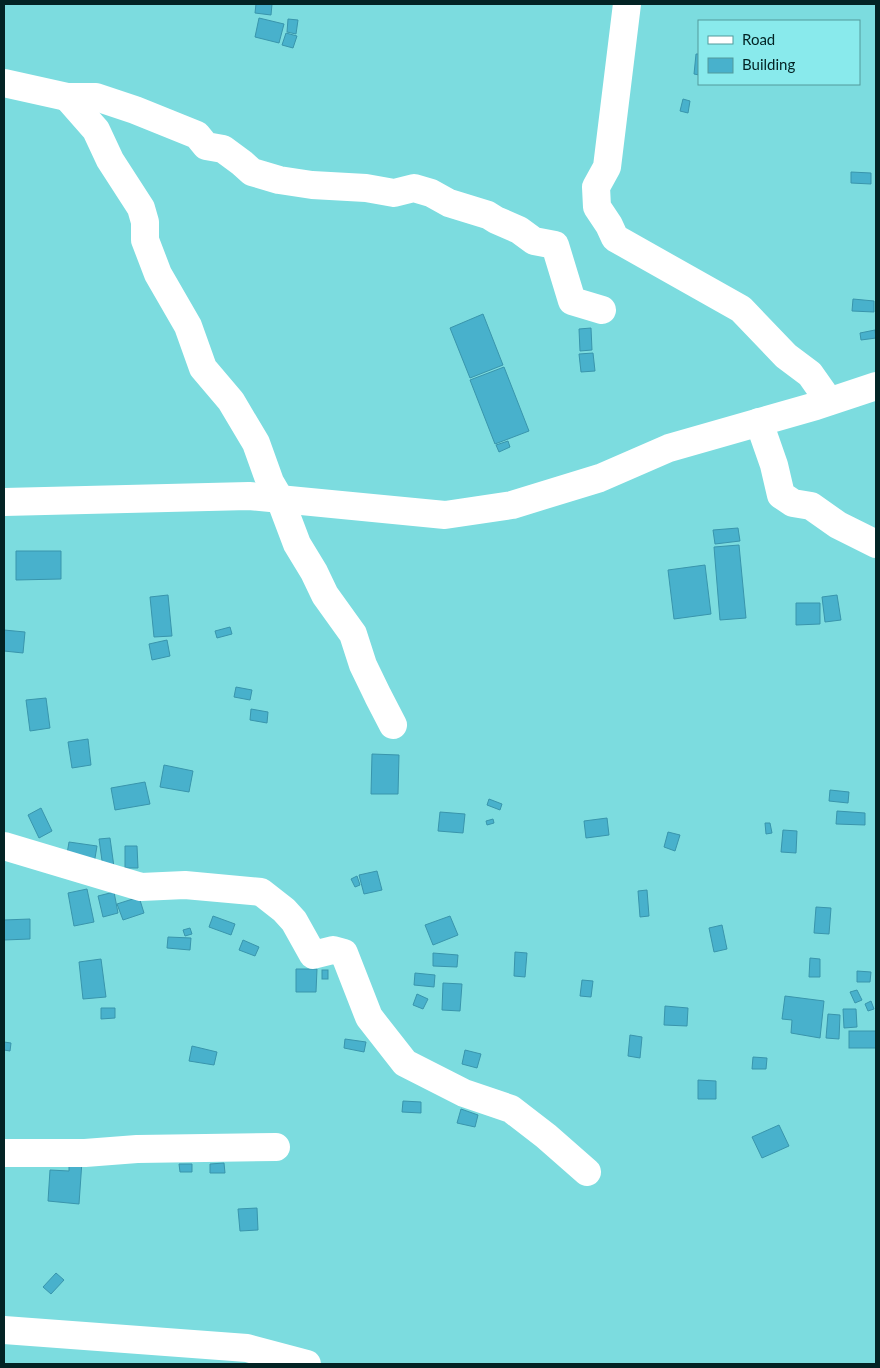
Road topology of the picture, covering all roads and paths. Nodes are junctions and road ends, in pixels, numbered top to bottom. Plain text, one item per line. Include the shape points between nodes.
1 (627, 4) edge
2 (4, 83) edge
3 (67, 97) junction
4 (602, 310) dead end
5 (876, 386) edge
6 (829, 401) junction
7 (760, 422) junction
8 (280, 499) junction
9 (4, 502) edge
10 (876, 544) edge
11 (393, 725) dead end
12 (4, 846) edge
13 (276, 1147) dead end
14 (4, 1153) edge
15 (587, 1172) dead end
16 (4, 1330) edge
17 (307, 1364) edge

1 - 6 street via 607,167 596,187 597,207 615,238 741,309 786,356 810,374
2 - 3 street
3 - 4 street via 96,97 135,110 197,136 206,146 223,149 252,172 279,180 394,193 414,188 488,214 534,241 555,245 572,301
3 - 8 street via 96,130 110,160 141,208 145,240 158,274 188,326 203,368 231,401 256,443
5 - 6 street
6 - 7 street
7 - 8 street via 669,448 600,478 512,505 446,515
7 - 10 street via 781,495 793,503 811,506 838,525
8 - 9 street via 249,496
8 - 11 street via 297,544 325,596 353,634 363,665
12 - 15 street via 141,887 185,885 261,892 294,921 313,955 333,950 344,953 369,1017 405,1063 464,1093 511,1109
13 - 14 street
16 - 17 street via 247,1348

